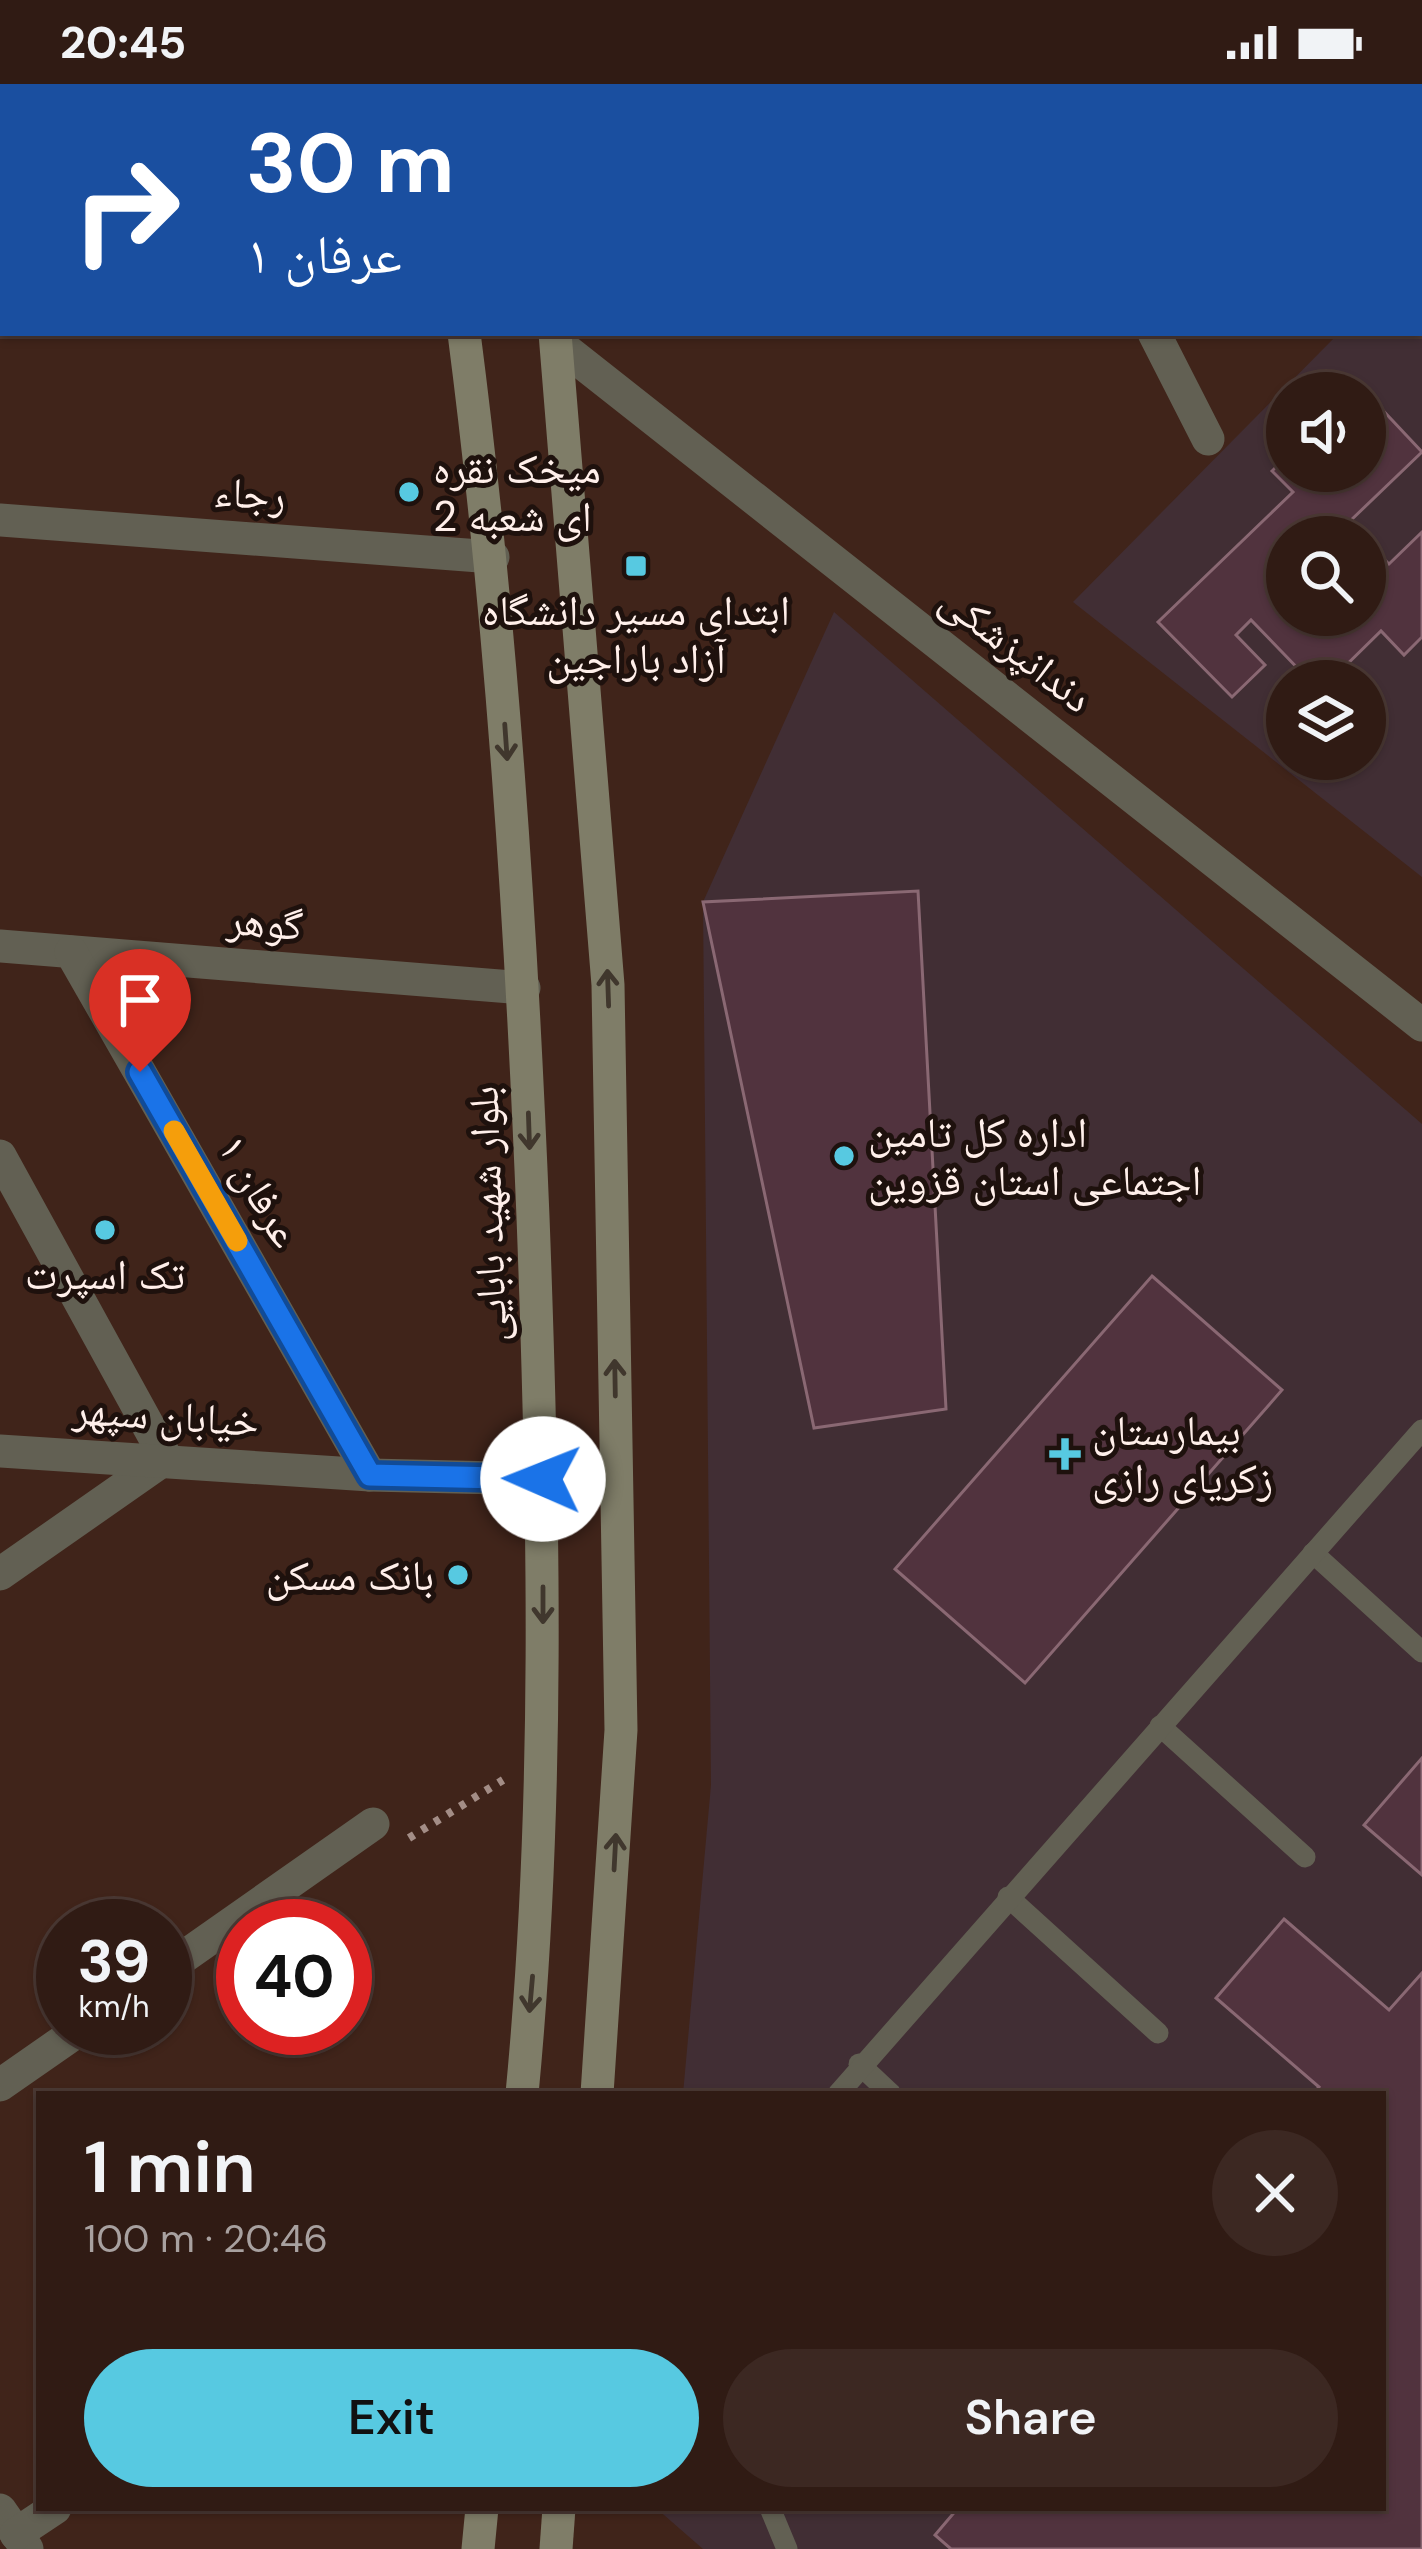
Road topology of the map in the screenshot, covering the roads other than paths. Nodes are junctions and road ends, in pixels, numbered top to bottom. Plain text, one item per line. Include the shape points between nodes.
1 (464, 336) edge
2 (1156, 336) edge
3 (556, 338) edge
4 (1208, 439) dead end
5 (0, 520) edge
6 (493, 557) junction
7 (0, 946) edge
8 (71, 952) junction
9 (524, 988) junction
10 (1422, 1025) edge
11 (0, 1156) edge
12 (1422, 1430) edge
13 (0, 1451) edge
14 (166, 1458) junction
15 (370, 1475) junction
16 (543, 1479) junction
17 (1313, 1553) junction
18 (0, 1574) edge
19 (1422, 1652) edge
20 (1160, 1726) junction
21 (374, 1825) road end
22 (1305, 1857) dead end
23 (1008, 1897) junction
24 (192, 1951) edge
25 (1158, 2033) dead end
26 (43, 2055) edge
27 (859, 2064) junction
28 (0, 2085) edge
29 (522, 2091) edge
30 (597, 2091) edge
31 (840, 2091) edge
32 (888, 2091) edge
33 (50, 2511) edge
34 (482, 2511) edge
35 (559, 2511) edge
36 (771, 2511) edge
37 (14, 2531) edge
38 (478, 2549) edge
39 (556, 2549) edge
40 (787, 2549) edge

1 - 6 main road, بلوار شهید بابایی
2 - 4 street
3 - 10 street, دندانپزشکی
30 -> 3 main road via 621,1730 608,985
5 - 6 street, رجاء
6 -> 9 main road, بلوار شهید بابایی
7 - 8 street, گوهر
8 - 9 street, گوهر
8 - 15 street, عرفان ۱
9 -> 16 main road, بلوار شهید بابایی
11 - 14 street
12 - 17 lane
13 - 14 street, خیابان سپهر
14 - 15 street, خیابان سپهر
14 - 18 street
15 - 16 street, خیابان سپهر
16 -> 29 main road, بلوار شهید بابایی via 539,1915
17 - 19 lane
17 - 20 lane
20 - 22 lane
20 - 23 lane
21 - 24 street
23 - 25 lane
23 - 27 lane
26 - 28 street
27 - 31 lane
27 - 32 lane
33 - 37 street
34 - 38 main road
35 - 39 main road
36 - 40 lane

